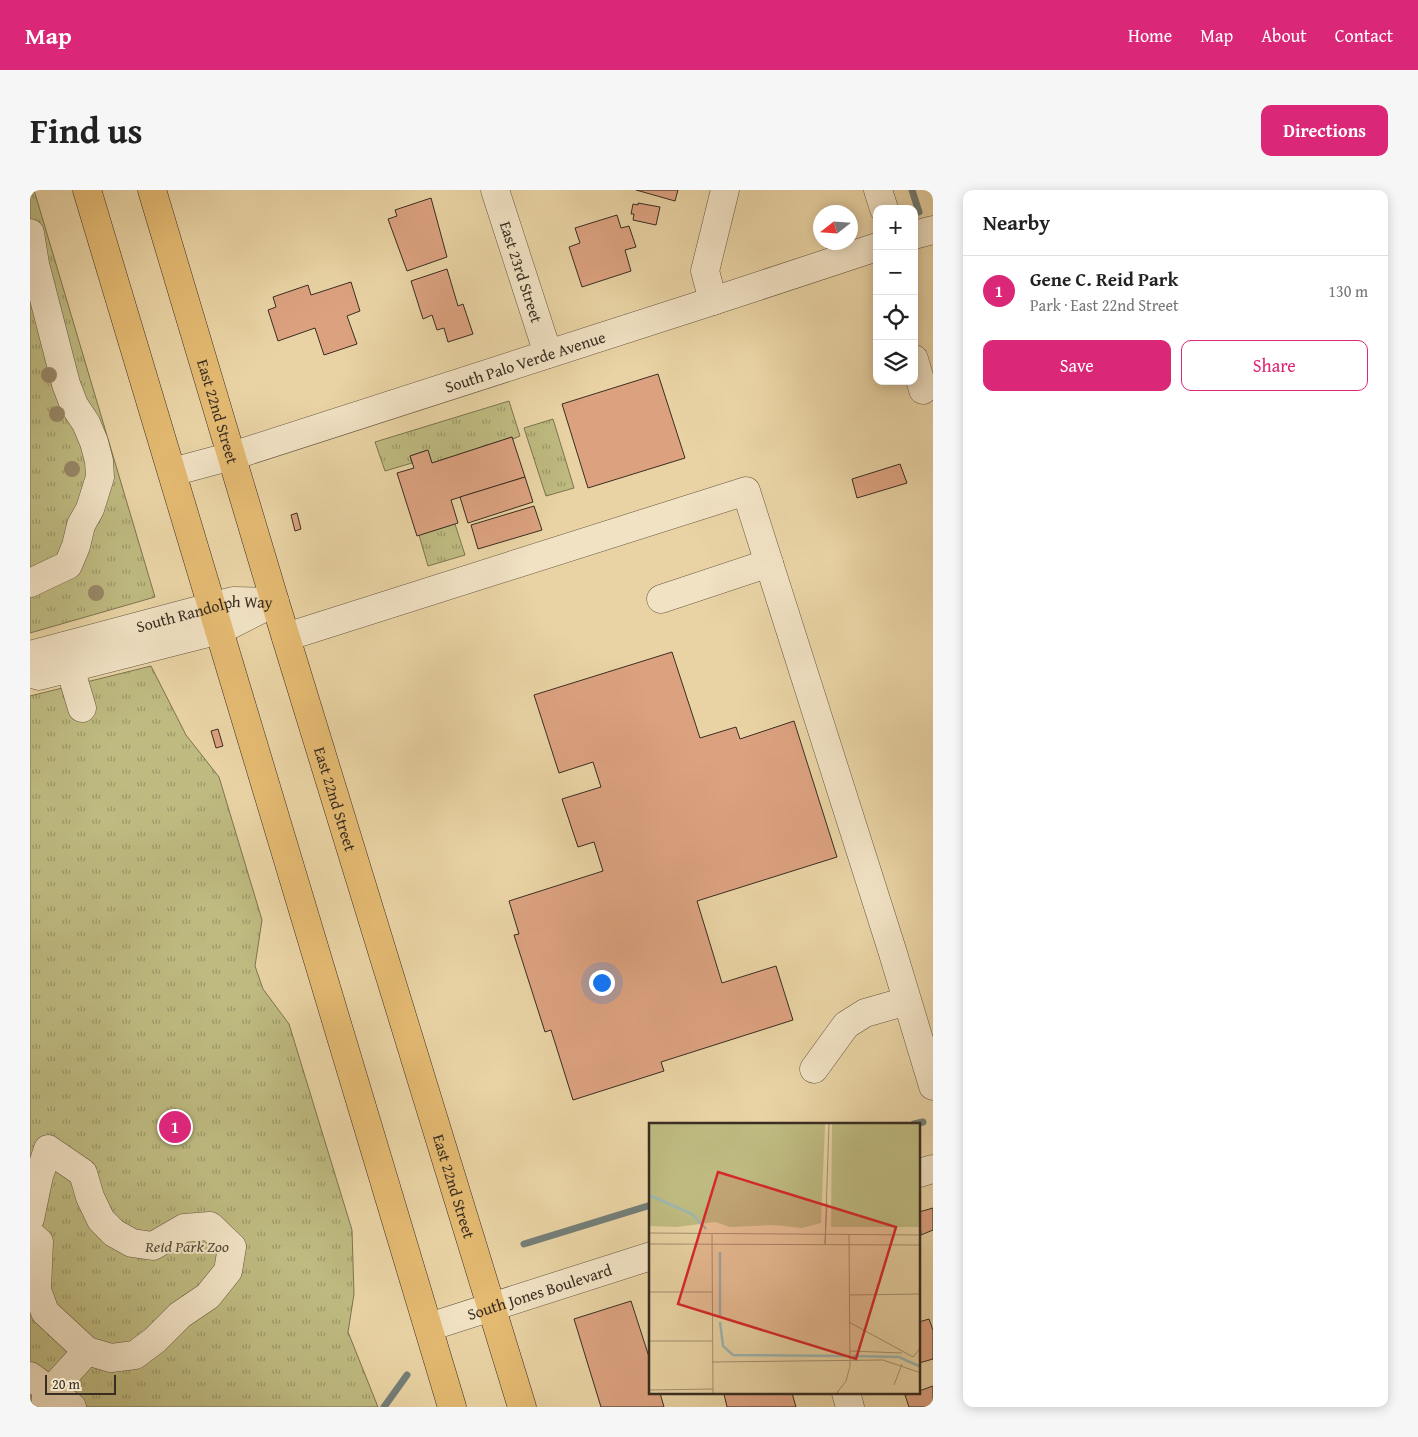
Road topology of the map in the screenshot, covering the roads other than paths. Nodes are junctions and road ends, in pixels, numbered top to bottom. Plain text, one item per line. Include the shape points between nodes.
1 (87, 190) edge
2 (152, 190) edge
3 (495, 190) edge
4 (725, 190) edge
5 (878, 190) edge
6 (883, 205) edge
7 (933, 230) edge
8 (30, 233) edge
9 (918, 235) edge
10 (873, 248) edge
11 (713, 301) junction
12 (548, 354) junction
13 (918, 373) edge
14 (923, 390) dead end
15 (232, 456) junction
16 (172, 472) junction
17 (769, 563) junction
18 (30, 583) edge
19 (661, 599) dead end
20 (275, 602) junction
21 (216, 618) junction
22 (286, 637) junction
23 (30, 655) edge
24 (70, 668) junction
25 (30, 673) edge
26 (82, 708) dead end
27 (907, 1001) junction
28 (814, 1069) dead end
29 (933, 1086) edge
30 (933, 1169) edge
31 (921, 1173) edge
32 (30, 1220) edge
33 (30, 1234) edge
34 (649, 1256) edge
35 (492, 1306) junction
36 (429, 1326) junction
37 (87, 1351) junction
38 (846, 1394) edge
39 (50, 1395) edge
40 (452, 1407) edge
41 (522, 1407) edge
42 (850, 1407) edge

1 - 16 main road
2 - 15 main road, East 22nd Street
3 - 12 street, East 23rd Street
4 - 11 street via 705,272
5 - 6 street
7 - 9 street
8 - 18 street via 66,384 94,442 100,477 68,565
10 - 11 street, South Palo Verde Avenue
11 - 12 street, South Palo Verde Avenue
12 - 15 street, South Palo Verde Avenue
13 - 14 street
15 - 16 street, South Palo Verde Avenue
15 - 20 main road, East 22nd Street
16 - 21 main road
17 - 19 street
17 - 22 street via 746,491
17 - 27 street
20 - 21 street, South Randolph Way
20 - 22 main road, East 22nd Street
21 - 23 street, South Randolph Way
21 - 24 street, South Randolph Way
21 - 36 main road
22 - 35 main road, East 22nd Street
24 - 25 street, South Randolph Way via 39,676
24 - 26 street
27 - 28 street via 866,1013 846,1026
27 - 29 street
30 - 31 street
32 - 37 street via 38,1176 48,1149 83,1173 101,1220 114,1233 132,1243 154,1246 184,1228 210,1226 232,1247 228,1270 208,1296 180,1315 135,1355 111,1358
33 - 37 street via 39,1242 37,1290 45,1312
34 - 35 street, South Jones Boulevard
35 - 36 street, South Jones Boulevard
35 - 41 main road, East 22nd Street
36 - 40 main road
37 - 39 street
38 - 42 street

